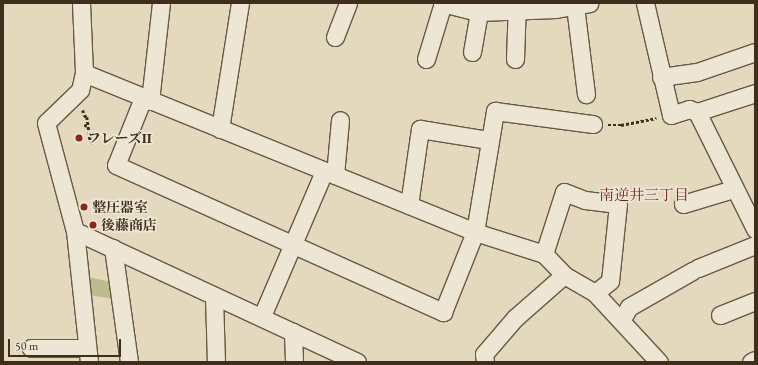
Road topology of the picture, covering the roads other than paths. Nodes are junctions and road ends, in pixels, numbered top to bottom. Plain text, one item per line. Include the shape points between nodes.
1 (81, 3) edge
2 (161, 3) edge
3 (240, 3) edge
4 (348, 3) edge
5 (443, 3) edge
6 (645, 3) edge
7 (582, 4) edge
8 (517, 7) edge
9 (479, 12) junction
10 (335, 37) dead end
11 (472, 52) dead end
12 (755, 52) edge
13 (426, 59) dead end
14 (515, 59) dead end
15 (84, 74) junction
16 (661, 78) junction
17 (586, 94) dead end
18 (755, 94) edge
19 (146, 99) junction
20 (697, 112) junction
21 (340, 120) dead end
22 (593, 124) road end
23 (220, 129) junction
24 (489, 140) junction
25 (329, 173) junction
26 (733, 189) junction
27 (683, 204) dead end
28 (409, 205) junction
29 (755, 230) edge
30 (75, 231) junction
31 (475, 232) junction
32 (294, 245) junction
33 (755, 245) edge
34 (113, 248) junction
35 (544, 254) junction
36 (564, 275) junction
37 (595, 293) junction
38 (214, 296) junction
39 (755, 301) edge
40 (720, 315) dead end
41 (262, 316) junction
42 (622, 320) junction
43 (294, 332) junction
44 (31, 348) dead end
45 (88, 355) edge
46 (755, 360) edge
47 (129, 362) edge
48 (216, 362) edge
49 (294, 362) edge
50 (357, 362) edge
51 (485, 362) edge
52 (659, 362) edge
53 (751, 362) edge

1 - 15 street
2 - 19 street
3 - 23 street
4 - 10 street
5 - 9 street
5 - 13 street
6 - 16 street
7 - 8 street via 556,10
7 - 17 street
8 - 9 street
8 - 14 street
9 - 11 street
12 - 16 street via 697,72
15 - 19 street
15 - 30 street via 80,90 46,123
16 - 20 street via 671,115 689,109
18 - 20 street
19 - 23 street
19 - 32 street via 116,165
20 - 26 street
21 - 25 street
22 - 24 street via 494,111
23 - 25 street
24 - 28 street via 420,129
24 - 31 street
25 - 28 street
25 - 32 street
26 - 27 street
26 - 29 street
28 - 31 street
30 - 34 street
30 - 45 street
31 - 32 street via 443,312
31 - 35 street
32 - 41 street
33 - 42 street via 695,269 629,307
34 - 38 street
34 - 47 street
35 - 36 street
35 - 37 street via 564,192 585,200 618,204 610,281
36 - 37 street
36 - 51 street via 515,318 484,354
37 - 42 street
38 - 41 street
38 - 48 street
39 - 40 street
41 - 43 street
42 - 52 street
43 - 49 street
43 - 50 street
44 - 45 street
46 - 53 street

